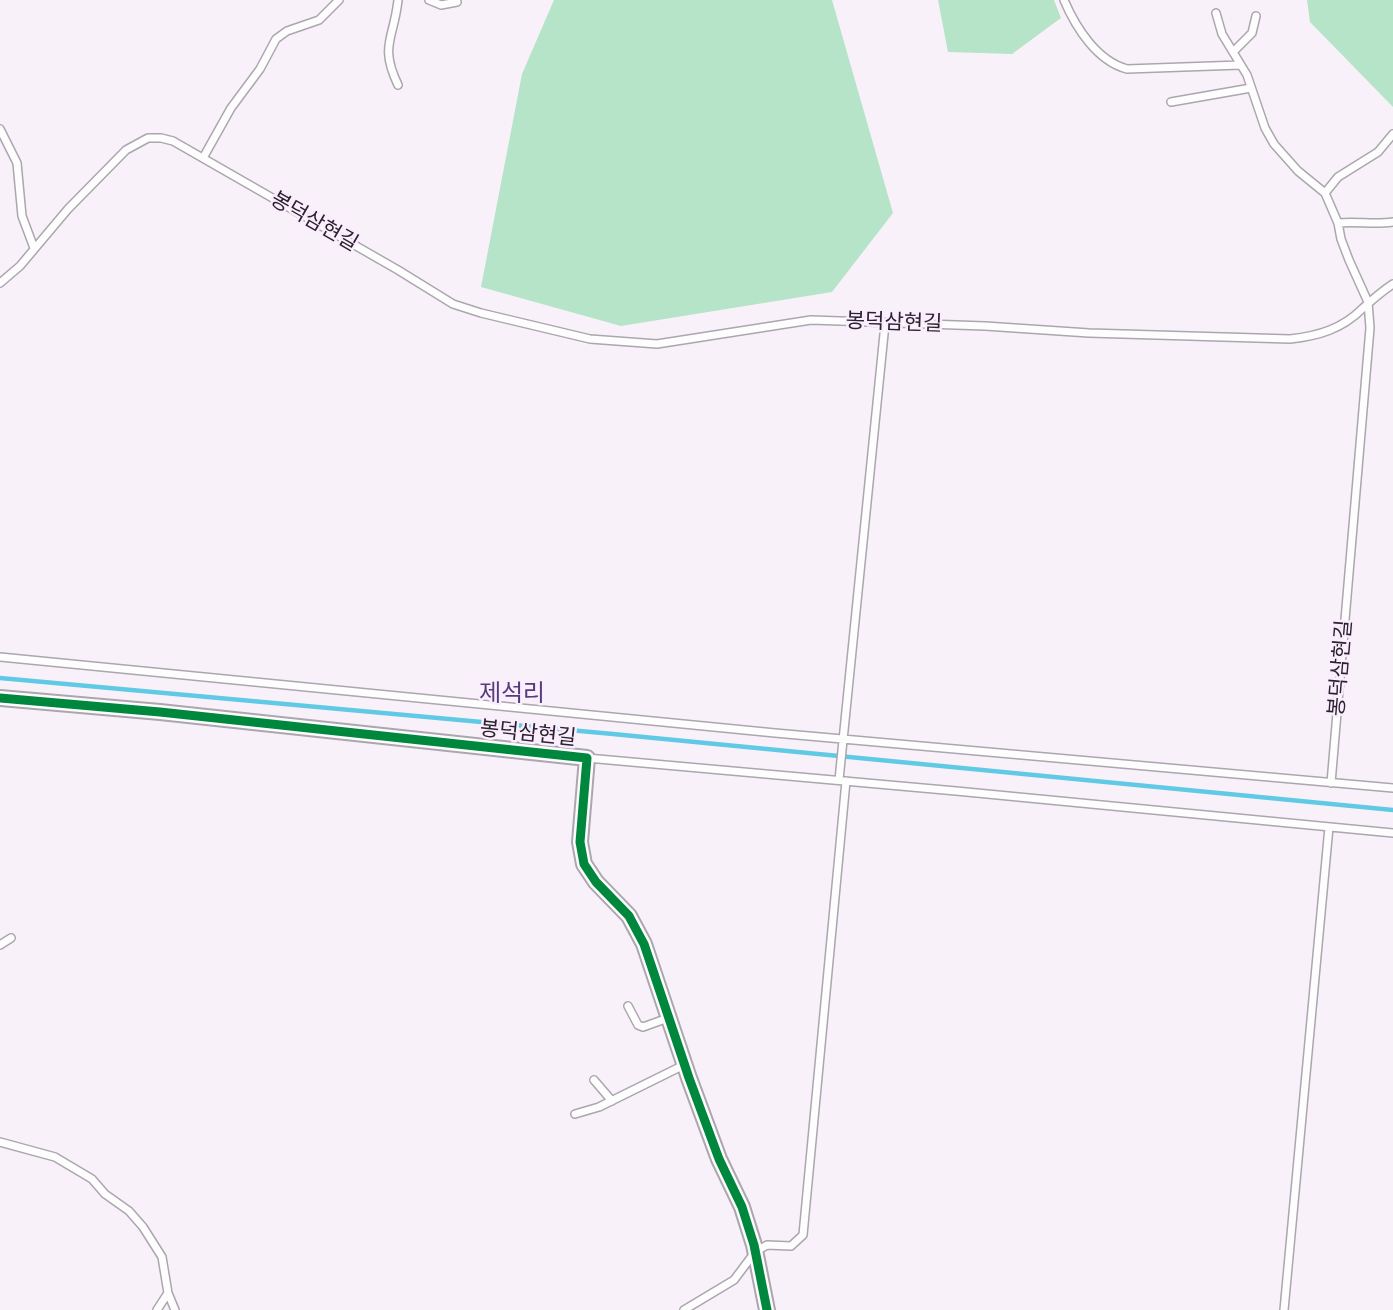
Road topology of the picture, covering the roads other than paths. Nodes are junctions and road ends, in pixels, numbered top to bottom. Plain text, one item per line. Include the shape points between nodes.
1 (339, 0) edge
2 (398, 0) edge
3 (429, 0) edge
4 (1064, 0) edge
5 (457, 2) dead end
6 (1216, 13) dead end
7 (1256, 16) dead end
8 (1233, 52) junction
9 (1240, 65) junction
10 (398, 86) dead end
11 (1251, 88) junction
12 (1171, 102) dead end
13 (0, 129) edge
14 (1393, 134) edge
15 (203, 158) junction
16 (1325, 193) junction
17 (1393, 222) edge
18 (1338, 223) junction
19 (34, 248) junction
20 (0, 283) edge
21 (1393, 284) edge
22 (1368, 302) junction
23 (885, 324) junction
24 (0, 657) edge
25 (0, 698) edge
26 (843, 741) junction
27 (587, 758) junction
28 (843, 781) junction
29 (1331, 783) junction
30 (1393, 788) edge
31 (1329, 827) junction
32 (1393, 833) edge
33 (10, 938) dead end
34 (0, 945) edge
35 (628, 1006) dead end
36 (668, 1018) junction
37 (684, 1065) junction
38 (594, 1080) dead end
39 (612, 1101) junction
40 (575, 1114) dead end
41 (0, 1142) edge
42 (755, 1252) junction
43 (168, 1293) junction
44 (157, 1310) edge
45 (175, 1310) edge
46 (684, 1310) edge
47 (767, 1310) edge
48 (1284, 1310) edge

1 - 15 lane via 319,20 276,39
2 - 10 lane via 387,49
3 - 5 lane via 442,5
4 - 9 lane via 1102,57 1117,66
6 - 8 lane, 봉덕삼현길
7 - 8 lane via 1252,33
8 - 9 lane, 봉덕삼현길
9 - 11 lane, 봉덕삼현길
11 - 12 lane
11 - 16 lane, 봉덕삼현길 via 1274,144 1298,172
13 - 19 lane via 17,163 22,216
14 - 16 lane via 1378,152 1338,177
15 - 19 lane, 봉덕삼현길 via 161,138 138,142 125,150
15 - 23 lane, 봉덕삼현길 via 453,304 590,340 648,344 811,320
16 - 18 lane, 봉덕삼현길
17 - 18 lane
18 - 22 lane, 봉덕삼현길
19 - 20 lane, 봉덕삼현길
21 - 22 lane, 봉덕삼현길
22 - 23 lane, 봉덕삼현길 via 1337,327 1312,337 1290,339
22 - 29 lane, 봉덕삼현길 via 1369,342
23 - 26 lane
24 - 26 lane
25 - 27 street, 봉덕삼현길
26 - 28 lane
26 - 29 lane
27 - 28 lane
27 - 36 street, 봉덕삼현길 via 580,842 584,864 629,916
28 - 31 lane
28 - 42 lane via 803,1235 791,1246 766,1245
29 - 30 lane
31 - 32 lane
31 - 48 lane
33 - 34 lane
35 - 36 lane via 643,1027
36 - 37 street, 봉덕삼현길
37 - 39 lane
37 - 42 street, 봉덕삼현길 via 742,1207
38 - 39 lane
39 - 40 lane
41 - 43 lane via 55,1157 92,1179 130,1211 162,1257
42 - 46 lane via 734,1280
42 - 47 street, 봉덕삼현길
43 - 44 lane
43 - 45 lane

